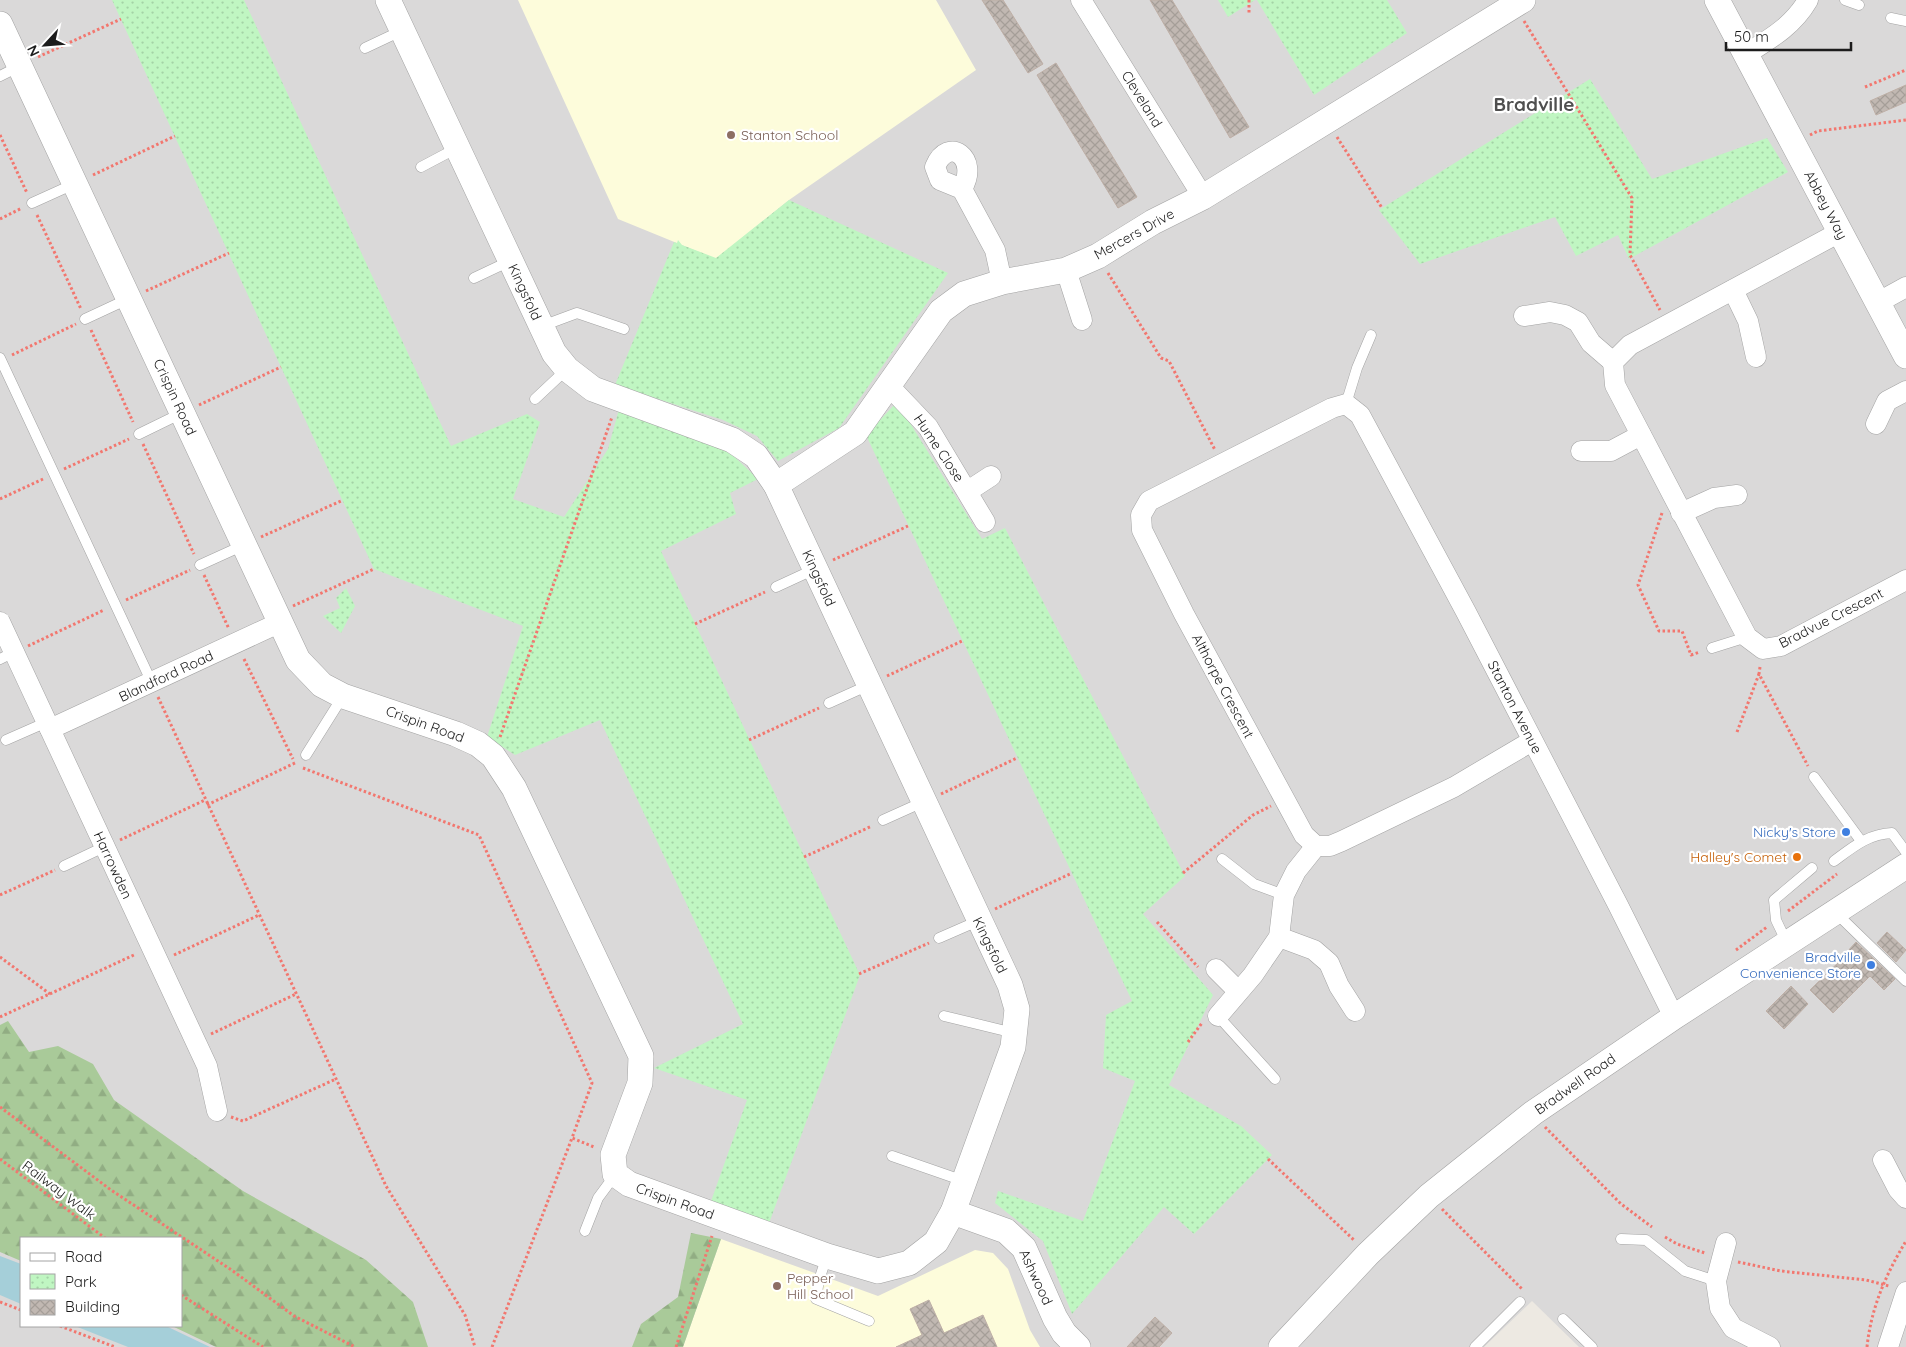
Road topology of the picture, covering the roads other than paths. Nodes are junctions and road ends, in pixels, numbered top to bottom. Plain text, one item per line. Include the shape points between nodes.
1 (388, 0) edge
2 (1081, 0) edge
3 (1717, 0) edge
4 (1808, 0) edge
5 (1846, 0) edge
6 (1511, 4) edge
7 (1859, 5) dead end
8 (1892, 18) dead end
9 (1906, 21) edge
10 (0, 24) edge
11 (402, 30) junction
12 (366, 48) dead end
13 (1746, 54) junction
14 (10, 71) edge
15 (458, 148) junction
16 (421, 166) dead end
17 (75, 184) junction
18 (962, 189) dead end
19 (1202, 197) junction
20 (32, 204) road end
21 (1840, 232) junction
22 (511, 260) junction
23 (1066, 270) junction
24 (474, 278) dead end
25 (1002, 282) junction
26 (1906, 287) edge
27 (1733, 290) junction
28 (129, 299) junction
29 (1877, 303) junction
30 (1524, 316) dead end
31 (85, 319) road end
32 (1082, 320) dead end
33 (542, 326) junction
34 (624, 329) dead end
35 (1371, 336) dead end
36 (1906, 356) edge
37 (1756, 357) dead end
38 (0, 359) edge
39 (1613, 362) junction
40 (567, 369) junction
41 (888, 385) junction
42 (1906, 391) edge
43 (534, 400) dead end
44 (1346, 404) junction
45 (183, 413) junction
46 (1876, 424) dead end
47 (139, 434) road end
48 (1641, 435) junction
49 (1581, 451) dead end
50 (991, 476) dead end
51 (776, 485) junction
52 (968, 491) junction
53 (1737, 496) dead end
54 (1679, 508) junction
55 (985, 522) dead end
56 (245, 545) junction
57 (200, 565) dead end
58 (815, 569) junction
59 (1906, 580) edge
60 (776, 587) road end
61 (279, 618) junction
62 (0, 622) edge
63 (1755, 643) junction
64 (1712, 648) road end
65 (7, 656) edge
66 (152, 683) junction
67 (869, 685) junction
68 (344, 696) junction
69 (829, 703) road end
70 (48, 725) junction
71 (6, 740) dead end
72 (1532, 741) junction
73 (306, 755) road end
74 (1814, 777) road end
75 (923, 802) junction
76 (884, 820) road end
77 (1861, 842) junction
78 (1316, 846) junction
79 (104, 847) junction
80 (1906, 852) edge
81 (1222, 859) dead end
82 (1834, 861) dead end
83 (64, 866) road end
84 (1906, 866) edge
85 (1812, 868) dead end
86 (1284, 895) junction
87 (1835, 912) junction
88 (977, 919) junction
89 (938, 938) road end
90 (1279, 938) junction
91 (1787, 944) junction
92 (1216, 969) road end
93 (1906, 981) edge
94 (1238, 991) junction
95 (1355, 1011) dead end
96 (944, 1016) dead end
97 (1218, 1016) joint
98 (1674, 1017) junction
99 (1014, 1033) junction
100 (1275, 1079) dead end
101 (218, 1111) road end
102 (892, 1156) dead end
103 (1883, 1160) dead end
104 (615, 1174) junction
105 (964, 1181) junction
106 (1906, 1198) edge
107 (953, 1212) junction
108 (585, 1231) dead end
109 (1621, 1239) dead end
110 (1724, 1251) road end
111 (827, 1256) junction
112 (909, 1263) joint
113 (1716, 1281) junction
114 (1906, 1292) edge
115 (1520, 1302) road end
116 (1563, 1319) dead end
117 (869, 1321) dead end
118 (1078, 1347) edge
119 (1281, 1347) edge
120 (1475, 1347) edge
121 (1592, 1347) edge
122 (1770, 1347) edge
123 (1888, 1347) edge

1 - 11 street, Kingsfold
2 - 19 street, Cleveland
3 - 13 street, Abbey Way
4 - 13 street via 1782,32
5 - 7 lane
6 - 19 street, Mercers Drive
8 - 9 lane
10 - 14 street, Crispin Road
11 - 12 lane
11 - 15 street, Kingsfold
13 - 21 street, Abbey Way
14 - 17 street, Crispin Road
15 - 16 lane
15 - 22 street, Kingsfold
17 - 20 lane
17 - 28 street, Crispin Road
18 - 25 street via 995,250
19 - 23 street, Mercers Drive via 1098,256
21 - 27 street
21 - 29 street, Abbey Way
22 - 24 lane
22 - 33 street, Kingsfold
23 - 25 street, Mercers Drive
23 - 32 street
25 - 41 street, Mercers Drive via 964,294 941,311
26 - 29 street
27 - 37 street via 1748,321
27 - 39 street via 1630,345
28 - 31 lane
28 - 45 street, Crispin Road
29 - 36 street, Abbey Way
30 - 39 street via 1550,312 1565,315 1578,322 1591,343
33 - 34 lane via 577,313
33 - 40 street, Kingsfold via 554,354
35 - 44 lane via 1356,368
38 - 66 lane
39 - 48 street via 1615,385
40 - 43 lane
40 - 51 street, Kingsfold via 592,389 732,440 756,456
41 - 51 street, Mercers Drive via 855,433
41 - 52 street, Hume Close via 928,427
42 - 46 street via 1887,401
44 - 72 street, Stanton Avenue via 1360,415
44 - 78 street, Althorpe Crescent via 1332,408 1148,501 1141,515 1142,530 1184,614 1304,835
45 - 47 lane
45 - 56 street, Crispin Road
48 - 49 street via 1611,451
48 - 54 street
50 - 52 street, Hume Close
51 - 58 street, Kingsfold
52 - 55 street, Hume Close
53 - 54 street via 1714,498
54 - 63 street
56 - 57 lane
56 - 61 street, Crispin Road
58 - 60 lane
58 - 67 street, Kingsfold
59 - 63 street, Bradvue Crescent via 1781,646
61 - 66 street, Blandford Road
61 - 68 street, Crispin Road via 298,660 322,685
62 - 65 street, Harrowden
63 - 64 lane
65 - 70 street, Harrowden
66 - 70 street, Blandford Road
67 - 69 lane
67 - 75 street, Kingsfold
68 - 73 lane
68 - 104 street, Crispin Road via 478,744 493,756 514,788 641,1056 640,1082 613,1155
70 - 71 lane
70 - 79 street, Harrowden
72 - 78 street via 1454,787 1378,825 1330,846
72 - 98 street, Stanton Avenue
74 - 77 lane
75 - 76 lane
75 - 88 street, Kingsfold
77 - 80 lane via 1892,833
77 - 82 lane
78 - 86 street via 1296,871
79 - 83 lane
79 - 101 street, Harrowden via 207,1066
81 - 86 lane via 1254,884
84 - 87 street, Bradwell Road
85 - 91 lane via 1774,900 1776,920
86 - 90 street
87 - 91 street, Bradwell Road
87 - 93 lane
88 - 89 lane
88 - 99 street, Kingsfold via 1010,985 1017,1009
90 - 94 street
90 - 95 street via 1314,950 1329,963
91 - 98 street, Bradwell Road
92 - 94 street
94 - 97 street
96 - 99 lane
97 - 100 lane
98 - 119 street, Bradwell Road via 1533,1113 1429,1196 1368,1254
99 - 105 street, Kingsfold via 1012,1047
102 - 105 lane
103 - 106 street
104 - 108 lane via 598,1198
104 - 111 street, Crispin Road via 629,1184
105 - 107 street, Kingsfold
107 - 112 street, Kingsfold via 936,1242
107 - 118 street, Ashwood via 1006,1231 1024,1248 1054,1318
109 - 113 lane via 1646,1240 1685,1271
110 - 113 street
111 - 112 street, Crispin Road via 878,1271
111 - 117 lane via 818,1280 816,1299
113 - 122 street via 1720,1308 1733,1328
114 - 123 street
115 - 120 lane
116 - 121 lane

